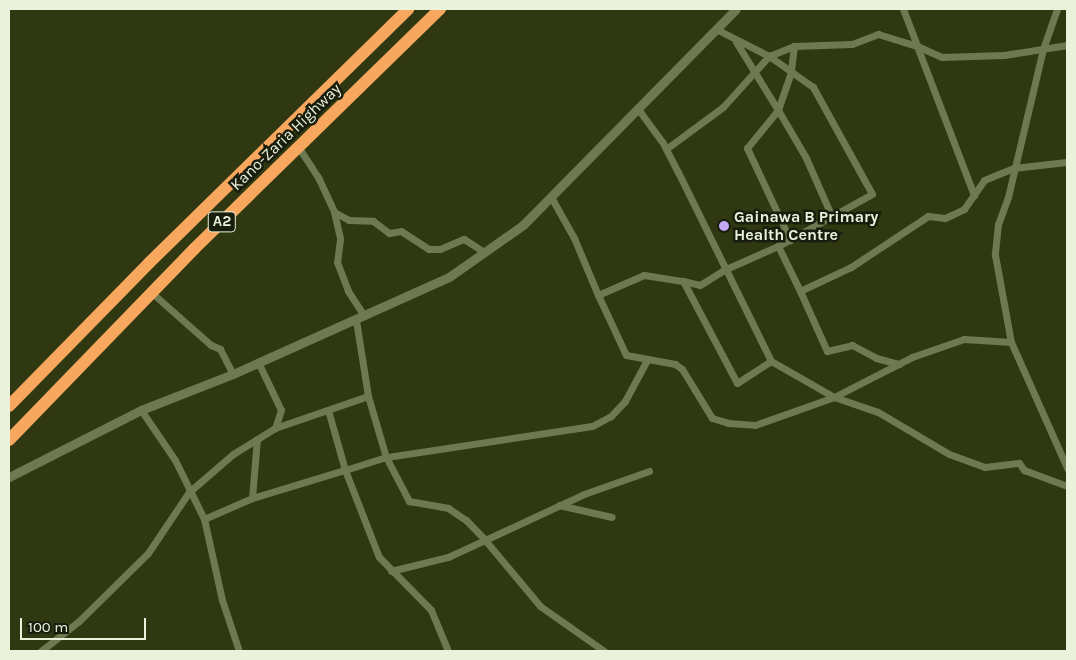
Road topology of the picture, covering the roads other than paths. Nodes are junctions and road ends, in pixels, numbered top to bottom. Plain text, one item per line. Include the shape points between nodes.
1 (408, 9) edge
2 (440, 9) edge
3 (736, 9) edge
4 (903, 9) edge
5 (1057, 9) edge
6 (716, 29) junction
7 (736, 42) junction
8 (1067, 45) edge
9 (794, 46) junction
10 (917, 46) junction
11 (1043, 49) junction
12 (770, 56) junction
13 (791, 72) junction
14 (755, 73) junction
15 (638, 109) junction
16 (778, 110) junction
17 (298, 148) junction
18 (666, 149) junction
19 (1067, 162) edge
20 (1014, 168) junction
21 (974, 195) junction
22 (551, 197) junction
23 (334, 212) junction
24 (832, 218) junction
25 (790, 240) junction
26 (778, 246) junction
27 (484, 252) junction
28 (726, 269) junction
29 (683, 281) junction
30 (800, 291) junction
31 (151, 292) junction
32 (598, 295) junction
33 (360, 318) junction
34 (1011, 342) junction
35 (647, 360) junction
36 (771, 361) junction
37 (258, 362) junction
38 (899, 364) junction
39 (232, 374) junction
40 (368, 396) junction
41 (834, 397) junction
42 (9, 406) edge
43 (141, 410) junction
44 (328, 410) junction
45 (275, 428) junction
46 (257, 439) junction
47 (9, 440) edge
48 (386, 457) junction
49 (1067, 468) edge
50 (345, 470) junction
51 (649, 471) dead end
52 (9, 477) edge
53 (1067, 486) edge
54 (189, 492) junction
55 (252, 498) junction
56 (559, 505) junction
57 (612, 517) dead end
58 (204, 519) junction
59 (485, 540) junction
60 (391, 571) junction
61 (41, 651) edge
62 (239, 651) edge
63 (448, 651) edge
64 (604, 651) edge

1 - 42 highway, Kano-Zaria Highway / A2 via 148,263
2 - 17 highway, Kano-Zaria Highway / A2
3 - 6 street
4 - 10 street
5 - 11 street
6 - 7 street
6 - 15 street
7 - 12 street
7 - 14 street
8 - 11 street
9 - 10 street via 852,44 878,34
9 - 12 street
9 - 13 street
10 - 11 street via 942,57 1004,55
10 - 21 street
11 - 20 street
12 - 13 street
12 - 14 street
13 - 16 street
13 - 24 street via 813,87 872,194
14 - 16 street
14 - 18 street via 723,107
15 - 18 street
15 - 22 street
16 - 24 street via 806,158
16 - 25 street via 747,148
17 - 23 street via 318,177
17 - 31 highway, Kano-Zaria Highway / A2
18 - 28 street
19 - 20 street
20 - 21 street via 984,180
20 - 34 street via 998,224 996,255
21 - 30 street via 964,209 945,218 928,216 851,267
22 - 27 street via 523,225
22 - 32 street via 574,238
23 - 27 street via 349,220 373,222 389,233 401,231 412,235 428,249 440,249 464,239
23 - 33 street via 340,239 337,262
24 - 25 street
25 - 26 street
26 - 28 street
26 - 30 street
27 - 33 street via 449,277
28 - 29 street via 700,285
28 - 36 street
29 - 32 street via 644,275
29 - 36 street via 737,383
30 - 38 street via 828,351 852,345 876,358
31 - 39 street via 211,345 220,349
31 - 47 highway, Kano-Zaria Highway / A2
32 - 35 street via 626,355
33 - 37 street
33 - 40 street
34 - 38 street via 964,340
34 - 49 street
35 - 41 street via 675,364 682,369 712,418 728,423 755,425
35 - 48 street via 625,401 611,416 592,426
36 - 41 street
37 - 39 street
37 - 45 street via 281,410
38 - 41 street
39 - 43 street
40 - 44 street
40 - 48 street
41 - 53 street via 878,412 928,443 967,461 986,467 1019,463 1024,470
43 - 52 street
43 - 54 street via 175,460
44 - 45 street
44 - 50 street
45 - 46 street
46 - 54 street via 233,454
46 - 55 street
48 - 50 street
48 - 59 street via 410,501 448,508 466,520
50 - 55 street
50 - 60 street via 379,557
51 - 56 street
54 - 58 street
54 - 61 street via 148,553 79,621
55 - 58 street
56 - 57 street
56 - 59 street
58 - 62 street via 222,600
59 - 60 street via 466,551
59 - 64 street via 540,606
60 - 63 street via 431,610

